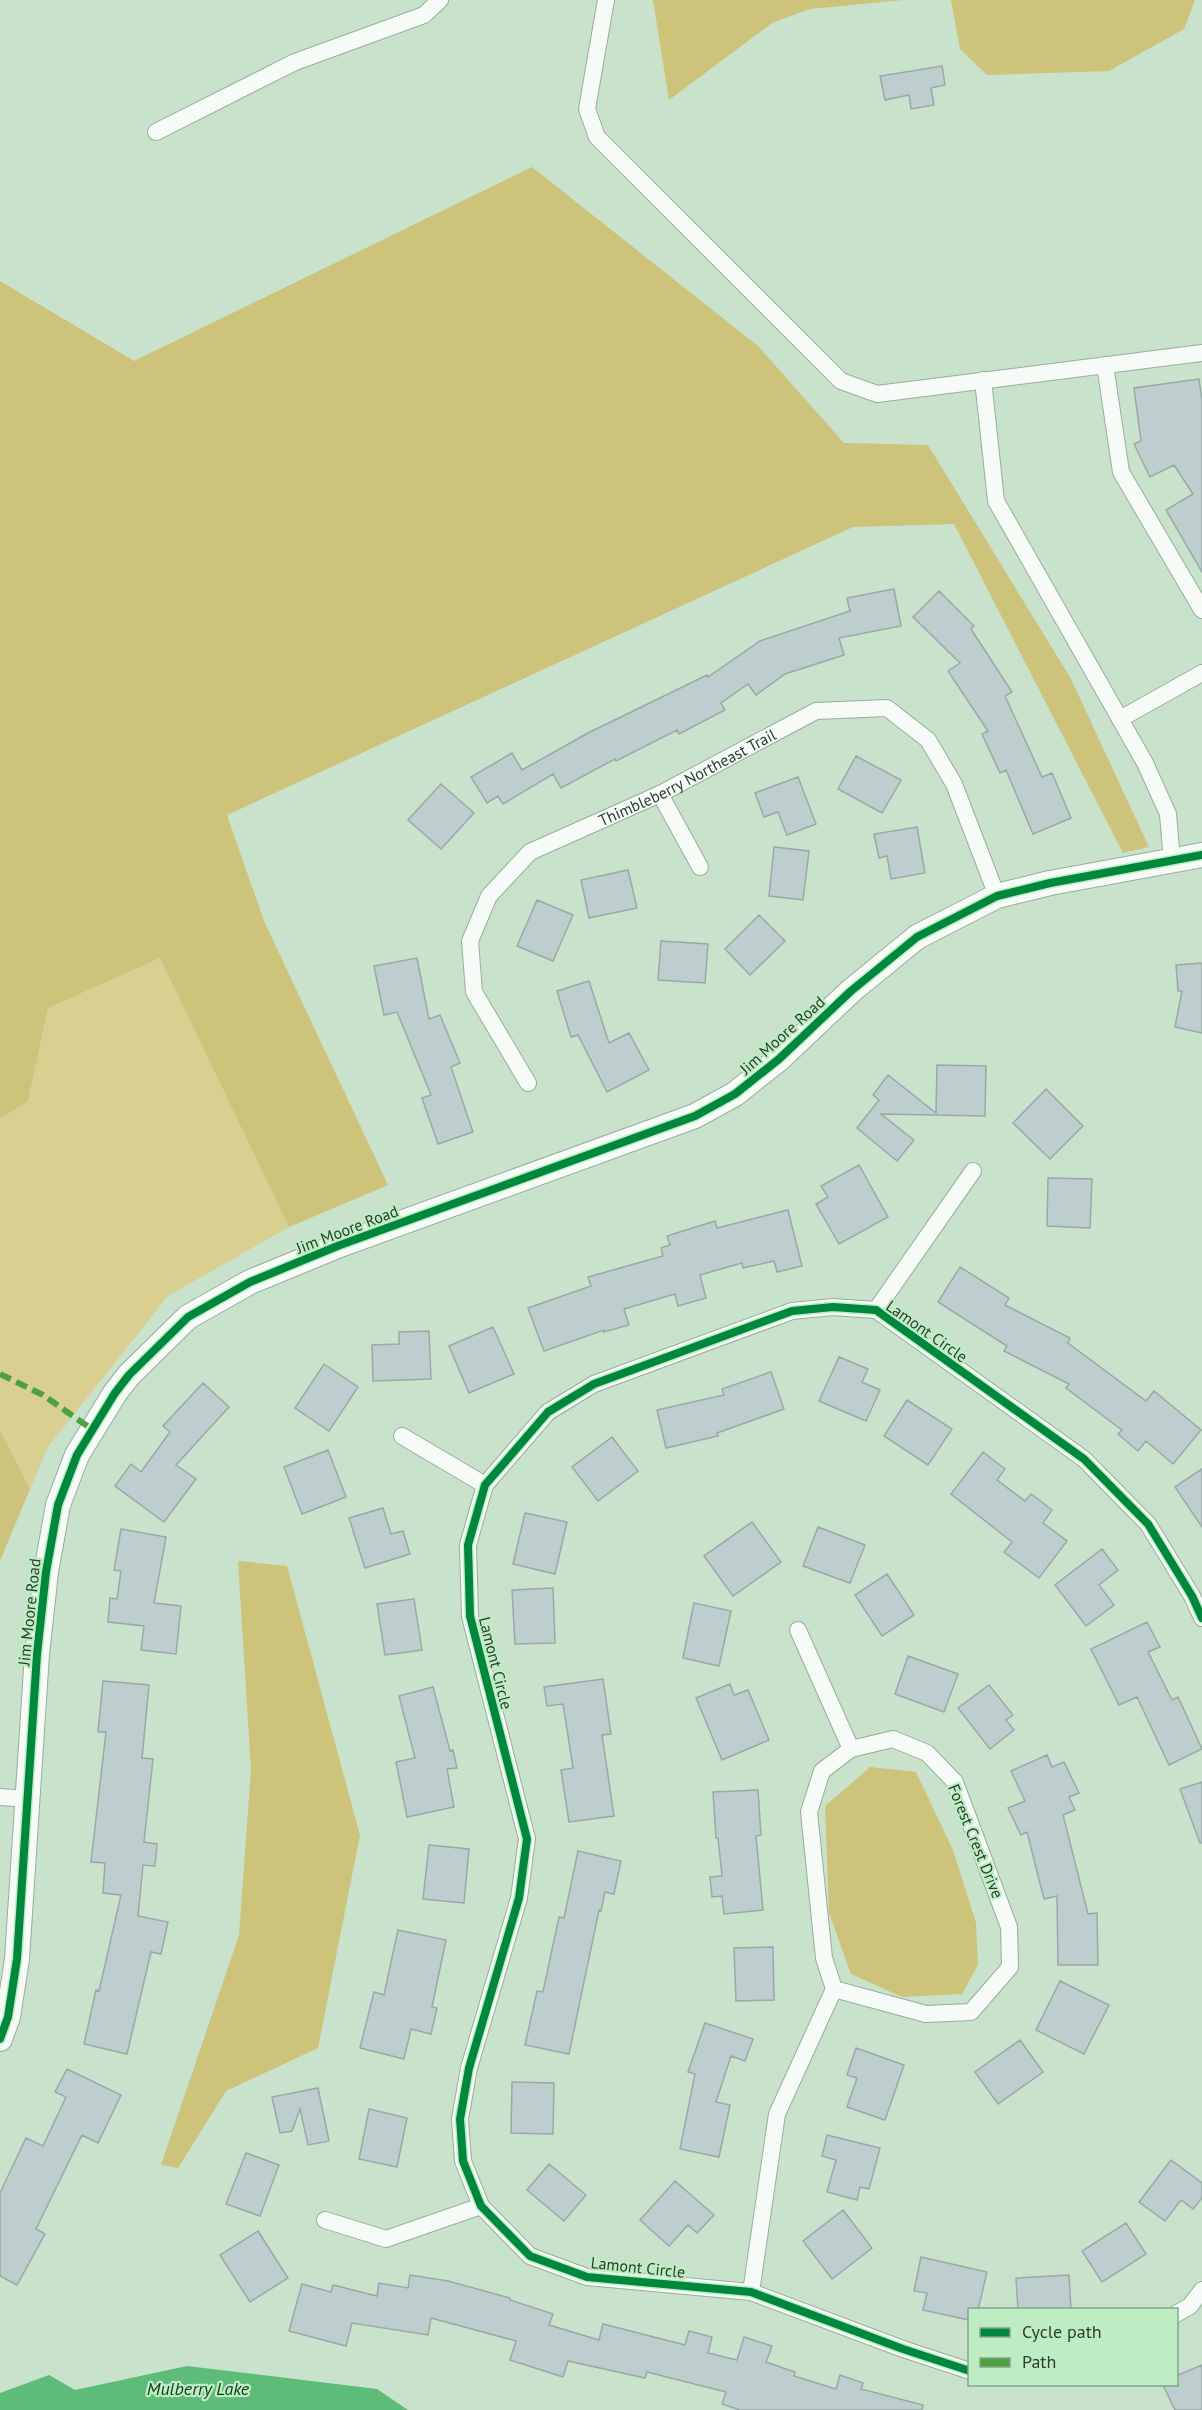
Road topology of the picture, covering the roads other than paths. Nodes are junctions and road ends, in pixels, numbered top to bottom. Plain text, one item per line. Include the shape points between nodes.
1 (440, 0) edge
2 (606, 0) edge
3 (156, 132) dead end
4 (1202, 353) edge
5 (1105, 365) junction
6 (983, 380) junction
7 (1202, 610) edge
8 (1202, 673) edge
9 (1120, 719) junction
10 (660, 794) junction
11 (1202, 855) edge
12 (1172, 861) junction
13 (700, 867) dead end
14 (997, 897) junction
15 (528, 1083) dead end
16 (973, 1171) dead end
17 (876, 1310) junction
18 (402, 1436) dead end
19 (485, 1485) junction
20 (1202, 1618) edge
21 (798, 1630) dead end
22 (851, 1749) junction
23 (0, 1797) edge
24 (28, 1799) junction
25 (834, 1989) junction
26 (0, 2039) edge
27 (481, 2206) junction
28 (325, 2220) dead end
29 (1202, 2290) edge
30 (751, 2292) junction
31 (1178, 2313) edge
32 (968, 2371) edge

1 - 3 street via 424,15 294,62
2 - 6 street via 587,110 597,137 841,381 877,394
4 - 5 street
5 - 6 street
5 - 7 street via 1121,472
6 - 9 street via 996,501
8 - 9 street
9 - 12 street via 1168,814
10 - 13 street
10 - 14 street, Thimbleberry Northeast Trail via 816,711 887,708 928,740 948,775
10 - 15 street, Thimbleberry Northeast Trail via 530,852 489,896 470,941 474,992
11 - 12 street, Jim Moore Road
12 - 14 street, Jim Moore Road via 1050,883
14 - 24 street, Jim Moore Road via 917,937 735,1094 695,1116 340,1245 250,1282 188,1317 115,1393 77,1455 58,1505 37,1654
16 - 17 street
17 - 19 street, Lamont Circle via 833,1307 792,1311 594,1384 548,1412
17 - 20 street, Lamont Circle via 1084,1458 1148,1524
18 - 19 street
19 - 27 street, Lamont Circle via 468,1545 470,1616 527,1839 519,1898 469,2068 460,2119 463,2161
21 - 22 street
22 - 25 street, Forest Crest Drive via 822,1772 809,1812 824,1958
22 - 25 street, Forest Crest Drive via 894,1739 927,1753 956,1782 1009,1927 1011,1967 971,2012 926,2014
23 - 24 street
24 - 26 street, Jim Moore Road via 17,1959 8,2017
25 - 30 street via 777,2114
27 - 28 street via 386,2239
27 - 30 street, Lamont Circle via 530,2256 587,2277
29 - 31 street via 1190,2306
30 - 32 street, Lamont Circle

